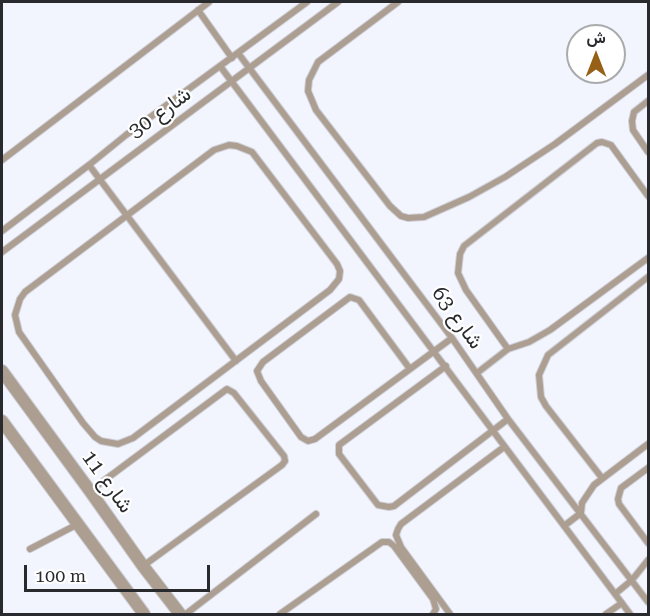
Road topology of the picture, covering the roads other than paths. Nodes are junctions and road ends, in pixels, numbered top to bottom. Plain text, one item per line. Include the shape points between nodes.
1 (209, 2) edge
2 (307, 2) edge
3 (338, 2) edge
4 (398, 2) edge
5 (198, 10) junction
6 (238, 53) junction
7 (232, 57) junction
8 (220, 66) junction
9 (250, 68) junction
10 (648, 75) edge
11 (232, 81) junction
12 (648, 101) edge
13 (648, 152) edge
14 (2, 160) edge
15 (89, 165) junction
16 (100, 178) junction
17 (648, 196) edge
18 (127, 216) junction
19 (2, 231) edge
20 (2, 252) edge
21 (648, 258) edge
22 (648, 277) edge
23 (452, 338) junction
24 (508, 349) junction
25 (435, 351) junction
26 (236, 361) junction
27 (446, 366) junction
28 (410, 369) junction
29 (2, 371) edge
30 (477, 373) junction
31 (508, 419) junction
32 (2, 421) edge
33 (492, 431) junction
34 (648, 444) edge
35 (504, 447) junction
36 (648, 468) edge
37 (602, 478) junction
38 (90, 491) junction
39 (581, 513) junction
40 (316, 514) dead end
41 (78, 524) junction
42 (564, 526) junction
43 (648, 543) edge
44 (30, 549) dead end
45 (648, 560) edge
46 (143, 566) junction
47 (632, 580) junction
48 (615, 594) junction
49 (622, 603) junction
50 (648, 603) edge
51 (144, 615) edge
52 (180, 615) edge
53 (186, 615) edge
54 (280, 615) edge
55 (433, 615) edge
56 (450, 615) edge
57 (606, 615) edge
58 (630, 615) edge

1 - 5 lane
2 - 6 lane, شارع 30
3 - 9 lane, شارع 30
4 - 10 lane via 318,62 308,91 316,110 401,216 424,217 505,177
5 - 7 lane
5 - 14 lane
6 - 7 lane, شارع 30
6 - 9 lane, شارع 63
7 - 8 lane, شارع 30
8 - 11 lane, شارع 63
8 - 15 lane, شارع 30
9 - 11 lane, شارع 30
9 - 23 lane, شارع 63
11 - 16 lane, شارع 30
11 - 25 lane, شارع 63
12 - 13 lane via 634,112 632,121 633,130
15 - 16 lane
15 - 19 lane, شارع 30
16 - 18 lane
16 - 20 lane, شارع 30
17 - 24 lane via 610,145 597,143 464,246 458,263 461,282
18 - 26 lane
18 - 26 lane via 214,150 237,146 252,152 340,271 335,286
18 - 26 lane via 25,292 17,307 19,332 83,423 101,441 125,442
21 - 24 lane via 550,330
22 - 37 lane via 556,347 542,364 539,375 538,386 546,406
23 - 25 lane
23 - 30 lane, شارع 63
24 - 30 lane
25 - 27 lane, شارع 63
25 - 28 lane
27 - 33 lane, شارع 63
27 - 33 lane via 341,442 339,454 378,505 389,507
28 - 28 lane via 363,304 350,297 272,355 257,371 267,390 308,441
29 - 38 street, شارع 11
30 - 31 lane, شارع 63
31 - 33 lane
31 - 39 lane, شارع 63
32 - 41 street
33 - 35 lane, شارع 63
34 - 37 lane
35 - 42 lane, شارع 63
35 - 56 lane via 398,529 397,541
36 - 43 lane via 621,488 618,499
37 - 39 lane via 587,494
38 - 46 street, شارع 11
38 - 46 lane via 227,389 284,456 282,465
39 - 42 lane
39 - 47 lane, شارع 63
40 - 53 lane
41 - 44 lane
41 - 51 street
42 - 48 lane, شارع 63
45 - 47 lane
46 - 52 street, شارع 11
47 - 48 lane
47 - 50 lane, شارع 63
48 - 49 lane, شارع 63
49 - 57 lane
49 - 58 lane, شارع 63
54 - 55 lane via 382,542 389,542 433,599

